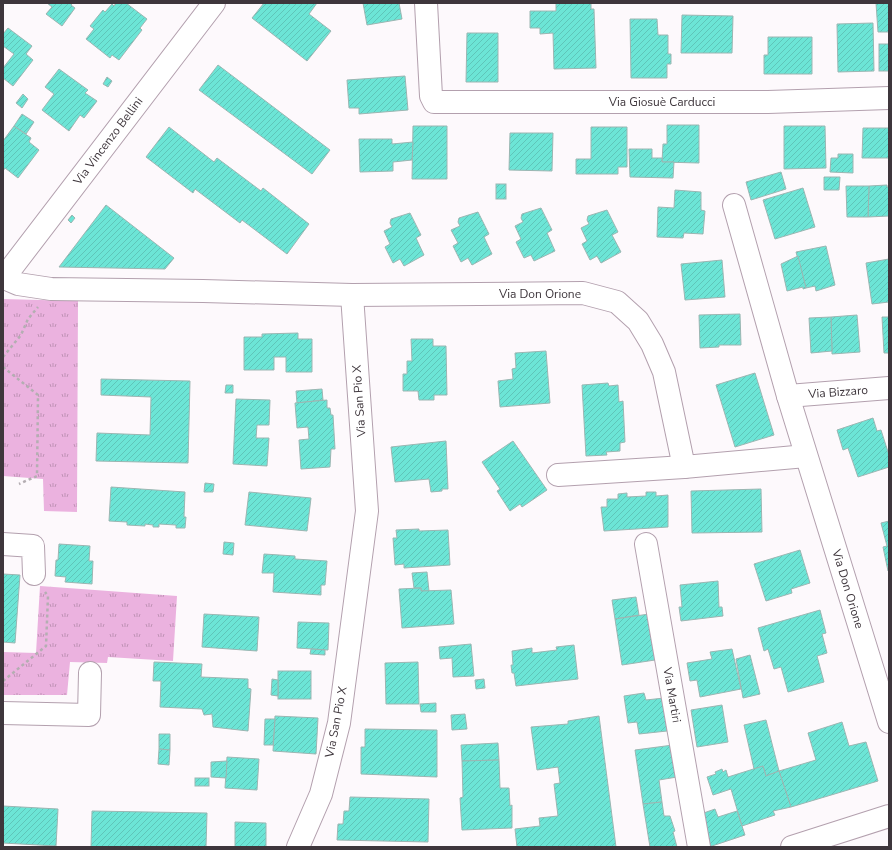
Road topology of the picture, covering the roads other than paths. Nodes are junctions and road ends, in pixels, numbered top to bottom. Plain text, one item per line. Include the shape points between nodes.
1 (214, 3) edge
2 (426, 3) edge
3 (889, 98) edge
4 (734, 204) dead end
5 (4, 279) edge
6 (352, 295) junction
7 (889, 388) edge
8 (788, 396) junction
9 (806, 456) junction
10 (684, 467) junction
11 (558, 475) dead end
12 (3, 544) edge
13 (646, 544) dead end
14 (34, 574) road end
15 (90, 673) dead end
16 (3, 713) edge
17 (889, 722) edge
18 (889, 816) edge
19 (298, 847) edge
20 (699, 847) edge
21 (792, 847) edge

1 - 5 street, Via Vincenzo Bellini
2 - 3 street, Via Giosuè Carducci via 431,96 434,102 768,102
4 - 8 street, Via Don Orione
5 - 6 street via 51,289
6 - 10 street, Via Don Orione via 583,293 617,302 638,321 652,344 664,372
6 - 19 street, Via San Pio X via 367,511 339,722 321,794
7 - 8 street, Via Bizzaro
8 - 9 street, Via Don Orione
9 - 10 street
9 - 17 street, Via Don Orione
10 - 11 street
12 - 14 street via 33,546
13 - 20 street, Via Martiri
15 - 16 street via 89,715
18 - 21 street

